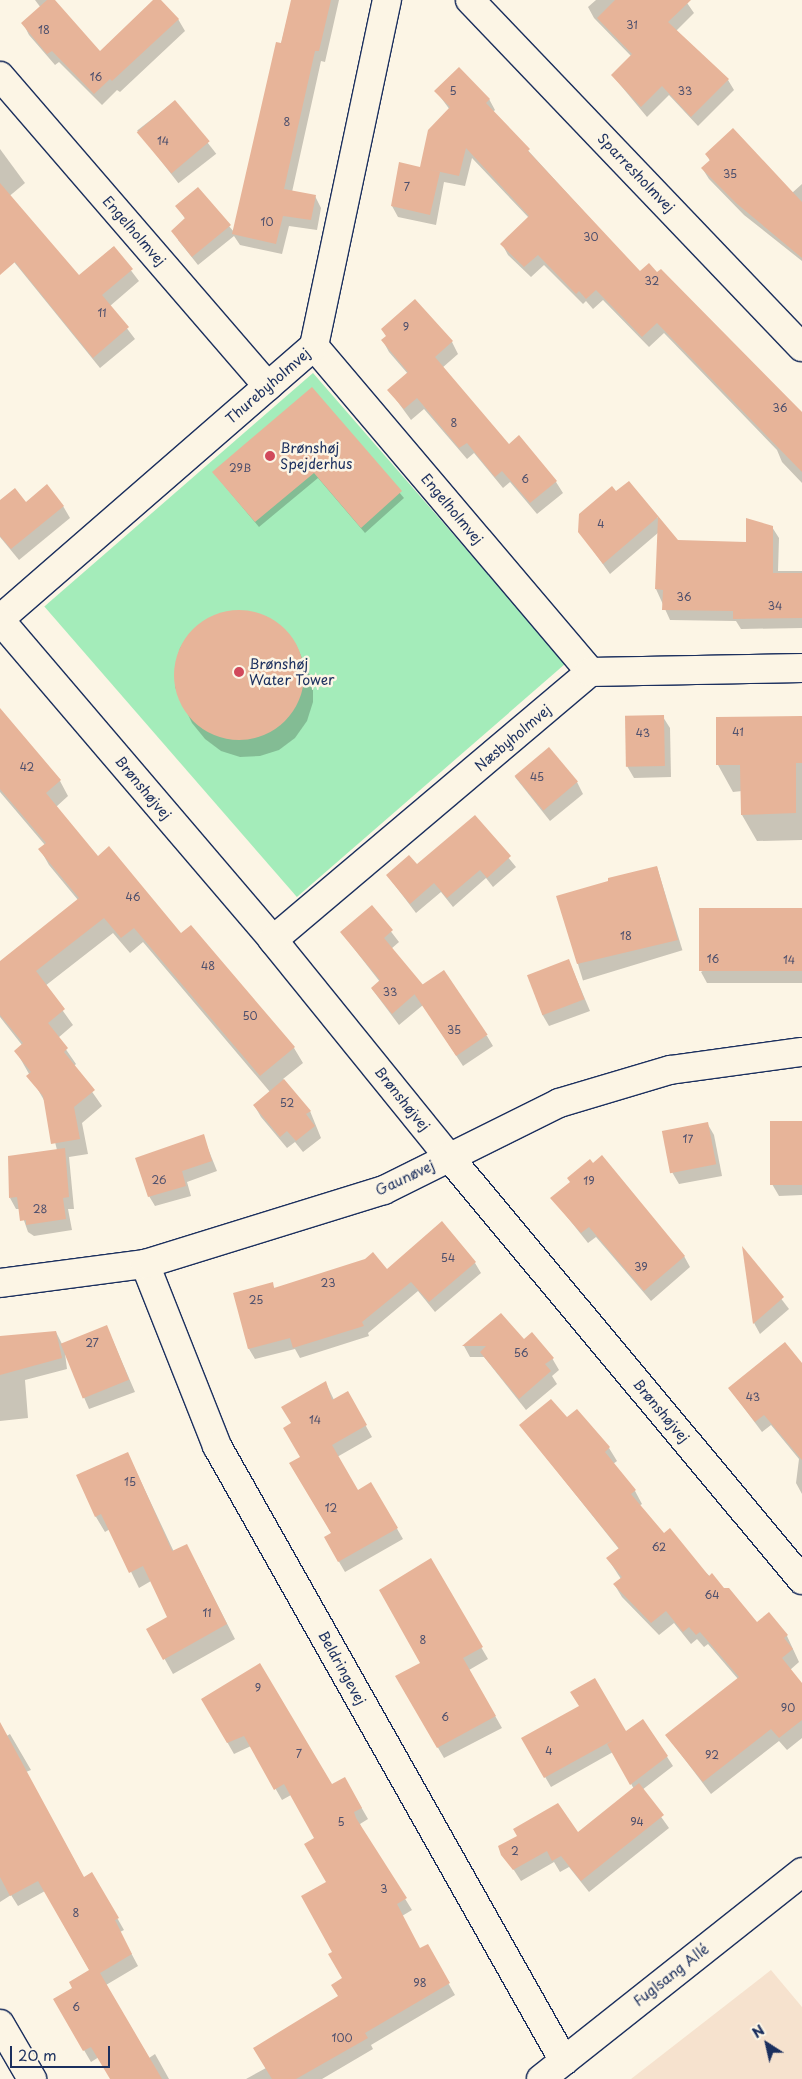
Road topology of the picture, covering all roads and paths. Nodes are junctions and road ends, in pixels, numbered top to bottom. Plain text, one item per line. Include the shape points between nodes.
1 (387, 0) edge
2 (470, 0) edge
3 (0, 76) edge
4 (314, 346) junction
5 (802, 347) edge
6 (268, 386) junction
7 (0, 620) edge
8 (802, 668) edge
9 (590, 672) junction
10 (273, 940) junction
11 (802, 1052) edge
12 (449, 1157) junction
13 (145, 1264) junction
14 (0, 1283) edge
15 (802, 1580) edge
16 (802, 1872) edge
17 (0, 2024) edge
18 (564, 2061) junction
19 (32, 2079) edge
20 (541, 2079) edge

1 - 4 street, Thurebyholmvej
2 - 5 street, Sparresholmvej
3 - 6 street, Engelholmvej
4 - 6 street, Thurebyholmvej
4 - 9 street, Engelholmvej
6 - 7 street, Thurebyholmvej
7 - 10 street, Brønshøjvej
8 - 9 street
9 - 10 street, Næsbyholmvej
10 - 12 street, Brønshøjvej
11 - 12 street, Gaunøvej via 670,1070 559,1103
12 - 13 street, Gaunøvej via 384,1190
12 - 15 street, Brønshøjvej
13 - 14 street, Gaunøvej
13 - 18 street, Beldringevej via 217,1446
16 - 18 street, Fuglsang Allé
17 - 19 street
18 - 20 street, Fuglsang Allé

